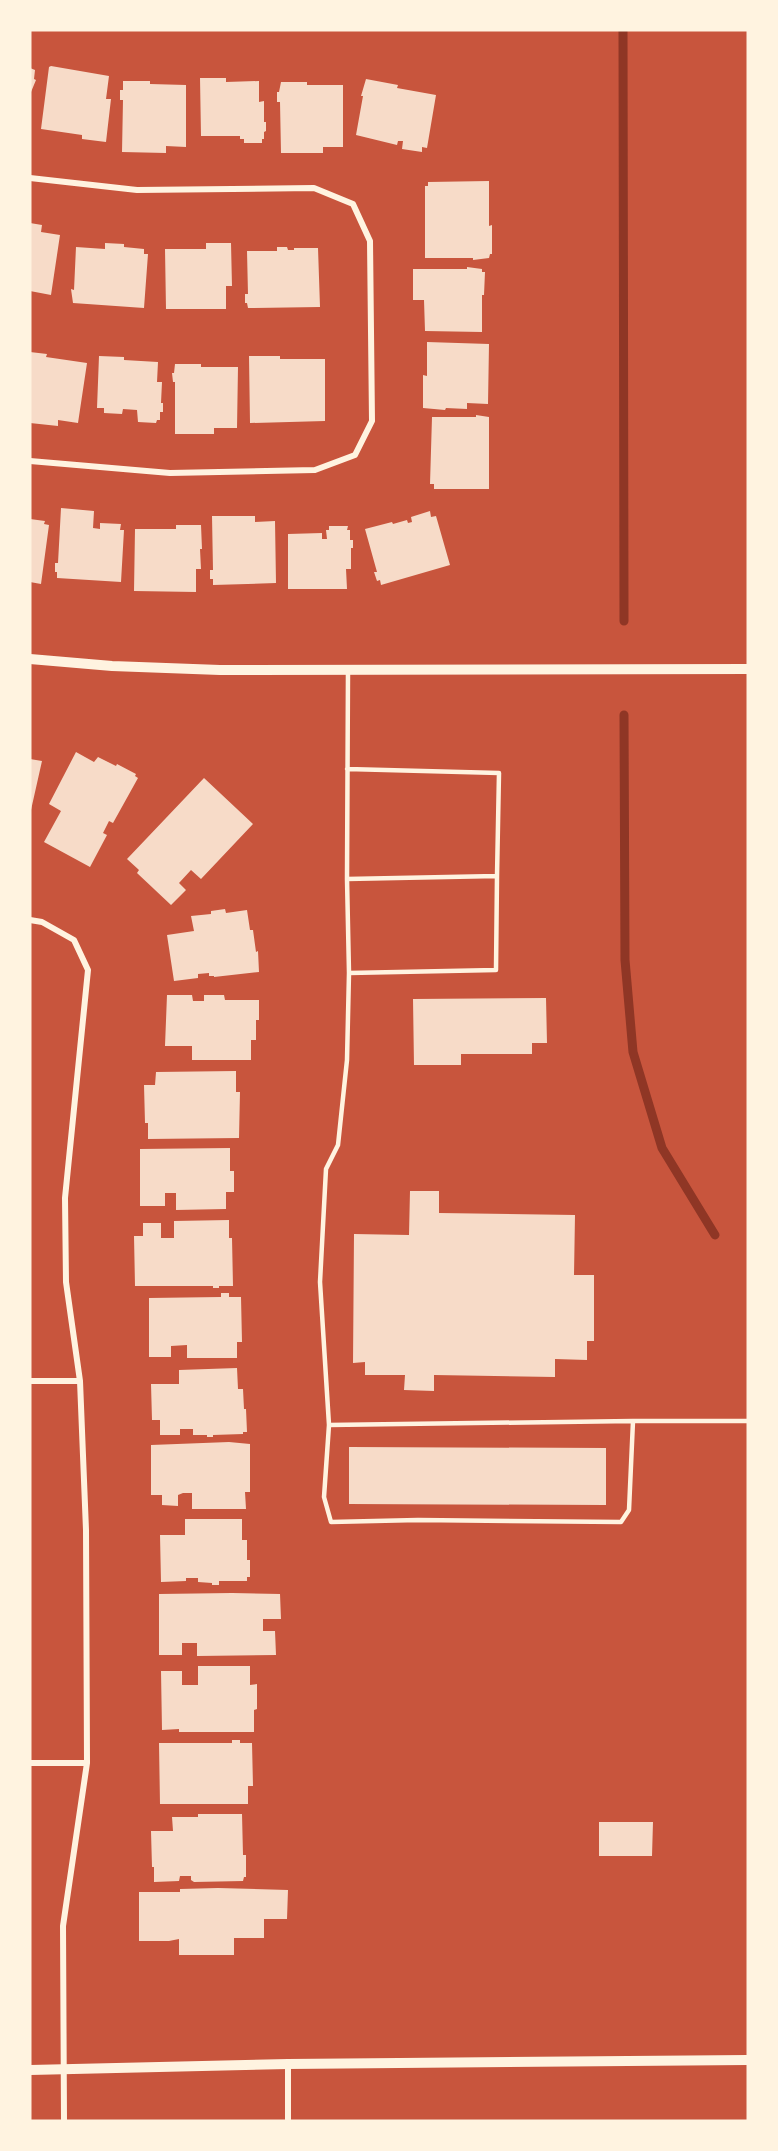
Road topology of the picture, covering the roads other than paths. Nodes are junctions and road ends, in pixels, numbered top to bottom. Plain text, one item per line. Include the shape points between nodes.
1 (30, 178) edge
2 (30, 461) edge
3 (30, 659) edge
4 (748, 669) edge
5 (348, 670) junction
6 (347, 769) junction
7 (498, 876) junction
8 (347, 879) junction
9 (30, 920) edge
10 (349, 973) junction
11 (80, 1381) junction
12 (30, 1382) edge
13 (633, 1421) junction
14 (748, 1421) edge
15 (329, 1425) junction
16 (87, 1762) junction
17 (30, 1763) edge
18 (748, 2060) edge
19 (288, 2064) junction
20 (64, 2069) junction
21 (30, 2070) edge
22 (64, 2121) edge
23 (288, 2121) edge

1 - 2 street via 137,190 314,188 353,204 370,241 372,421 355,456 315,470 170,473
3 - 5 street via 208,670
4 - 5 street
5 - 6 lane
6 - 7 lane via 499,773
6 - 8 lane
7 - 8 lane
7 - 10 lane via 496,970
8 - 10 lane
9 - 11 street via 42,922 74,940 88,970 65,1198 66,1282
10 - 15 lane via 347,1060 338,1145 326,1169 320,1282
11 - 12 street
11 - 16 street via 86,1530
13 - 14 lane
13 - 15 lane
13 - 15 lane via 629,1510 621,1522 331,1522 324,1497
16 - 17 street
16 - 20 street via 63,1926
18 - 19 street
19 - 20 street
19 - 23 street
20 - 21 street
20 - 22 street

